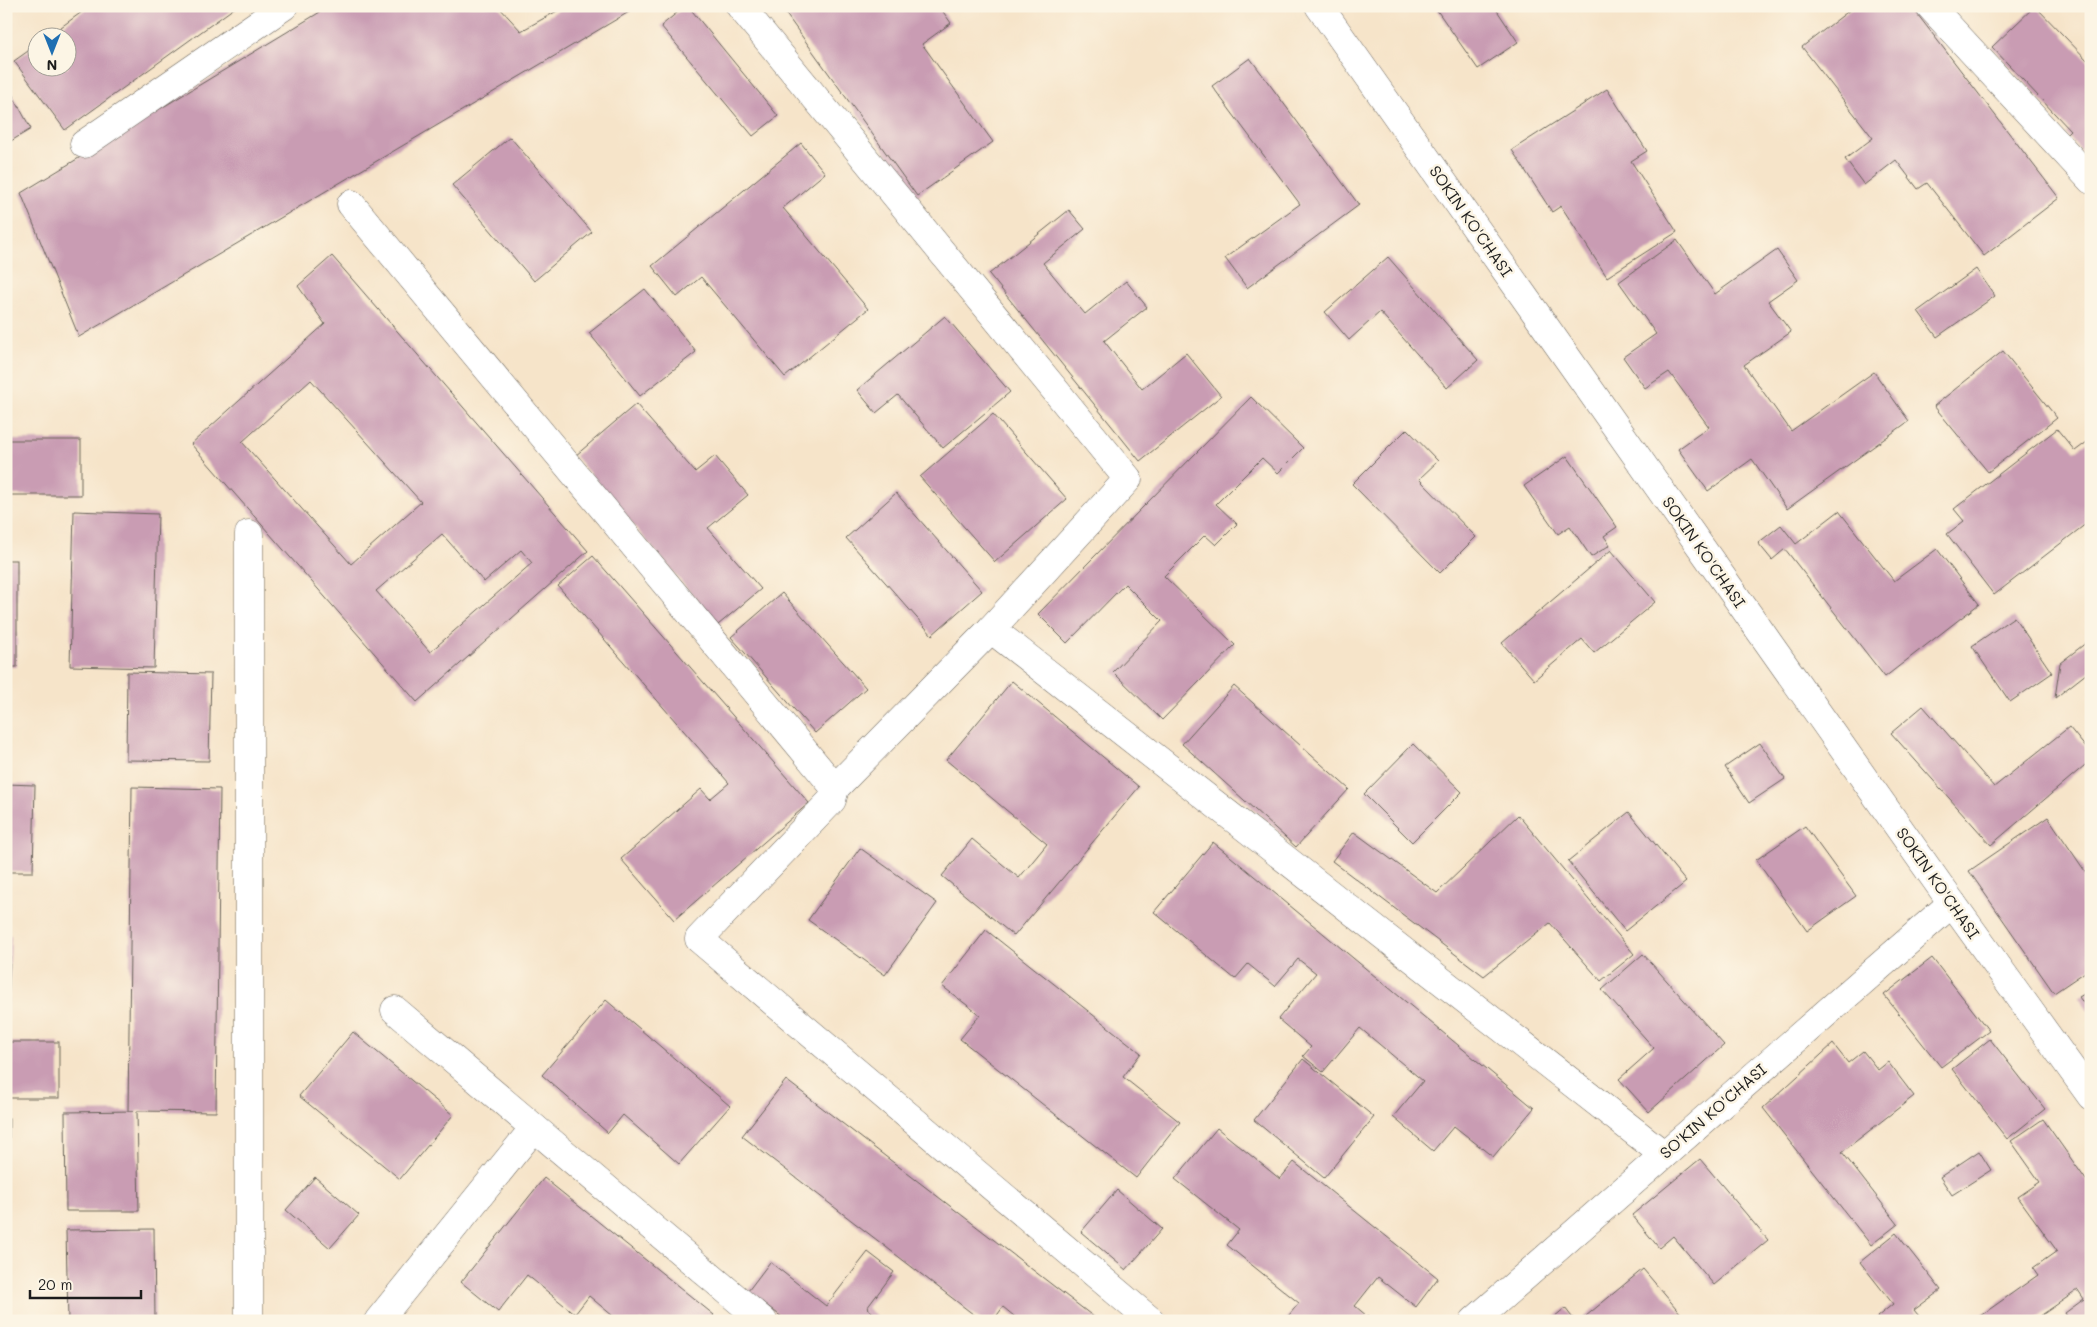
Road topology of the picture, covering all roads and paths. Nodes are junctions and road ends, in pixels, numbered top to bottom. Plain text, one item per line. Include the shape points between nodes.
1 (284, 6) edge
2 (740, 6) edge
3 (1319, 6) edge
4 (1930, 6) edge
5 (84, 144) dead end
6 (2091, 180) edge
7 (351, 204) dead end
8 (249, 534) dead end
9 (991, 629) junction
10 (835, 788) junction
11 (1952, 902) junction
12 (394, 1010) dead end
13 (2091, 1096) edge
14 (534, 1128) junction
15 (1663, 1154) junction
16 (249, 1321) edge
17 (378, 1321) edge
18 (763, 1321) edge
19 (1151, 1321) edge
20 (1474, 1321) edge

1 - 5 street
2 - 9 street via 1128,479
3 - 11 street, SOKIN KO'CHASI
4 - 6 street
7 - 10 street
8 - 16 street
9 - 10 street
9 - 15 street
10 - 19 street via 832,800 698,940
11 - 13 street, SOKIN KO'CHASI
11 - 15 street, SO'KIN KO'CHASI
12 - 14 street
14 - 17 street
14 - 18 street
15 - 20 street, SO'KIN KO'CHASI

